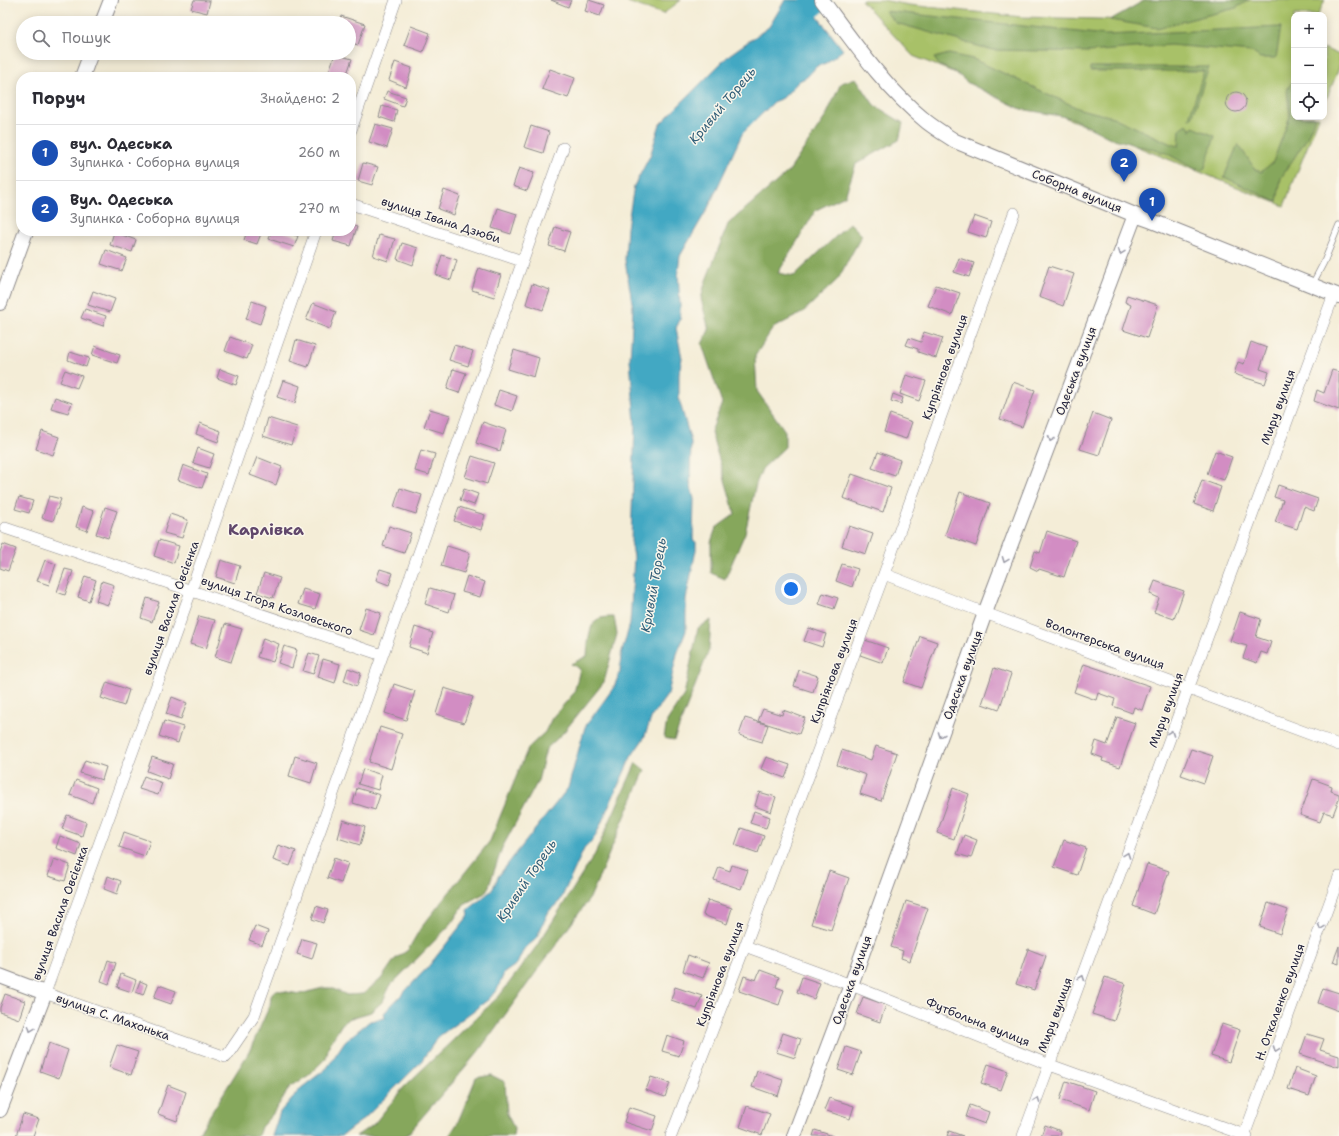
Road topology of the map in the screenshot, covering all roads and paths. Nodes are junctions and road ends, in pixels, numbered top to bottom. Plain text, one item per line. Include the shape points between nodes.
1 (111, 0) edge
2 (396, 0) edge
3 (822, 0) edge
4 (105, 16) edge
5 (88, 60) edge
6 (84, 72) edge
7 (356, 116) edge
8 (563, 148) dead end
9 (356, 206) edge
10 (1014, 213) dead end
11 (1134, 215) junction
12 (1339, 225) edge
13 (24, 236) edge
14 (314, 236) edge
15 (522, 261) junction
16 (1312, 285) junction
17 (1336, 295) edge
18 (0, 303) edge
19 (5, 528) dead end
20 (884, 574) junction
21 (191, 591) junction
22 (985, 613) junction
23 (382, 655) junction
24 (1188, 688) junction
25 (1339, 745) edge
26 (1339, 877) edge
27 (745, 946) junction
28 (0, 976) edge
29 (851, 985) junction
30 (45, 993) junction
31 (1050, 1065) junction
32 (0, 1110) edge
33 (671, 1136) edge
34 (794, 1136) edge
35 (1023, 1136) edge
36 (1245, 1136) edge

1 - 4 street
2 - 7 street
3 - 11 street, Соборна вулиця via 863,56 928,123 955,141
5 - 6 street
8 - 15 street
9 - 15 street, вулиця Івана Дзюби
10 - 20 street, Купріянова вулиця
11 - 16 street, Соборна вулиця
11 -> 22 street, Одеська вулиця
12 - 16 lane
13 - 18 street
14 - 21 street, вулиця Василя Овсієнка
15 - 23 street
16 - 17 street, Соборна вулиця
17 - 24 street, Миру вулиця
19 - 21 street, вулиця Ігоря Козловського
20 - 22 street, Волонтерська вулиця
20 - 27 street, Купріянова вулиця
21 - 23 street, вулиця Ігоря Козловського
21 - 30 street, вулиця Василя Овсієнка
22 - 24 street, Волонтерська вулиця
22 -> 29 street, Одеська вулиця
23 - 30 street, вулиця С. Махонька via 254,1016 226,1057
24 - 25 street, Волонтерська вулиця
31 -> 24 street, Миру вулиця
26 -> 36 street, Н. Откаленко вулиця
27 - 29 street, Футбольна вулиця
27 - 33 street, Купріянова вулиця
28 - 30 street, вулиця С. Махонька
29 - 31 street, Футбольна вулиця
29 - 34 street, Одеська вулиця
30 -> 32 street
35 -> 31 street, Миру вулиця
31 - 36 street, Футбольна вулиця

